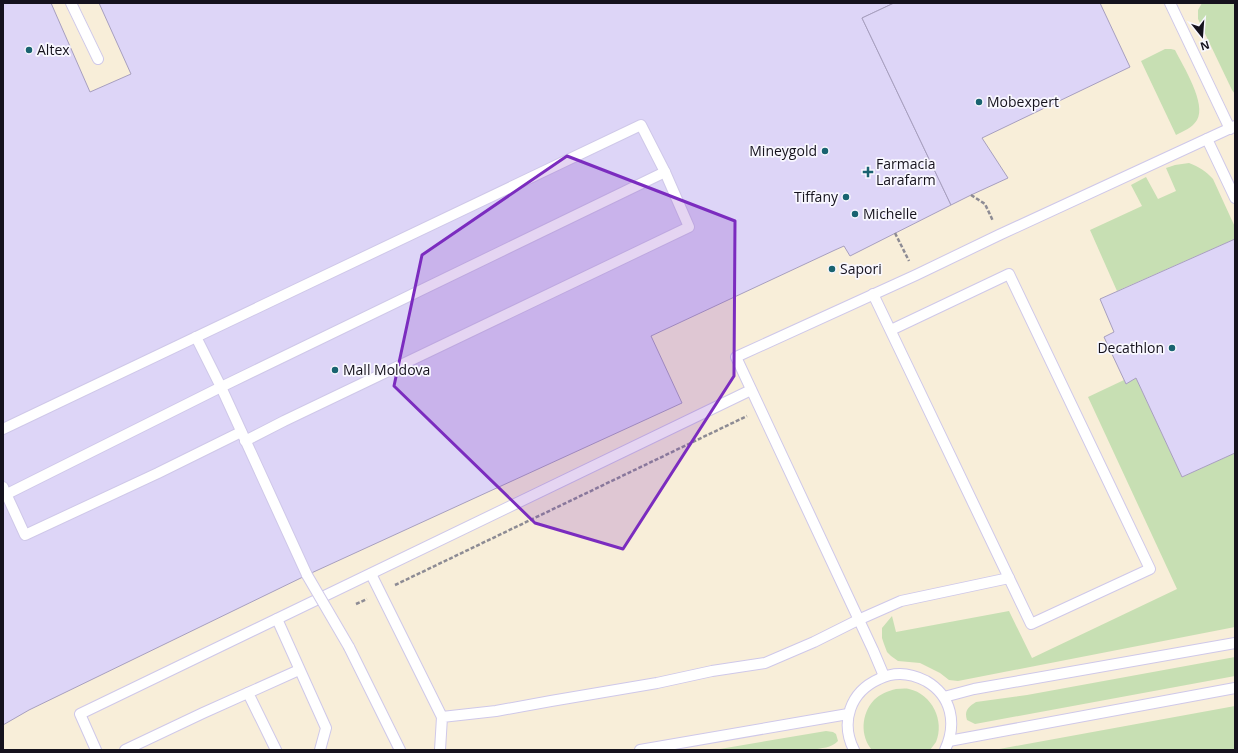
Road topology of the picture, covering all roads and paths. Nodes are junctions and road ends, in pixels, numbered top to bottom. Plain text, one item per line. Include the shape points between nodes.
1 (71, 3) edge
2 (1170, 3) edge
3 (98, 59) dead end
4 (1232, 127) edge
5 (1207, 139) junction
6 (665, 172) junction
7 (1235, 198) edge
8 (873, 294) junction
9 (890, 330) junction
10 (196, 337) junction
11 (221, 387) junction
12 (751, 390) junction
13 (3, 429) edge
14 (243, 436) junction
15 (5, 490) edge
16 (371, 574) junction
17 (1009, 578) junction
18 (277, 619) junction
19 (858, 620) junction
20 (1235, 643) edge
21 (299, 670) junction
22 (884, 676) junction
23 (1235, 688) edge
24 (248, 693) junction
25 (944, 697) junction
26 (848, 714) junction
27 (442, 717) junction
28 (947, 745) edge
29 (96, 750) edge
30 (125, 750) edge
31 (276, 750) edge
32 (320, 750) edge
33 (400, 750) edge
34 (440, 750) edge
35 (640, 750) edge
36 (854, 750) edge

1 - 3 lane
2 - 4 lane
4 - 5 lane
5 - 7 lane
5 - 8 lane
6 - 10 lane via 641,125
6 - 11 lane
6 - 14 lane via 689,227 284,421
8 - 9 lane
8 - 12 lane via 736,357
9 - 17 lane
9 - 17 lane via 1009,274 1150,569 1031,624
10 - 11 lane
10 - 13 lane
11 - 14 lane
11 - 15 lane
12 - 16 lane
12 - 19 lane
14 - 15 lane via 25,535
14 - 33 lane, bridge via 307,575 349,647
16 - 18 lane
16 - 27 lane
17 - 19 lane via 901,601
18 - 21 lane
18 - 29 lane via 80,714
19 - 22 lane
19 - 27 lane via 765,663 474,714
20 - 25 lane via 974,689
21 - 24 lane
21 - 32 lane via 326,728
22 - 25 lane via 899,674 917,677 933,685
22 - 26 lane via 860,691
23 - 28 lane
24 - 30 lane
24 - 31 lane
25 - 28 lane via 949,709 952,730
26 - 35 lane
26 - 36 lane via 847,728
27 - 34 lane

